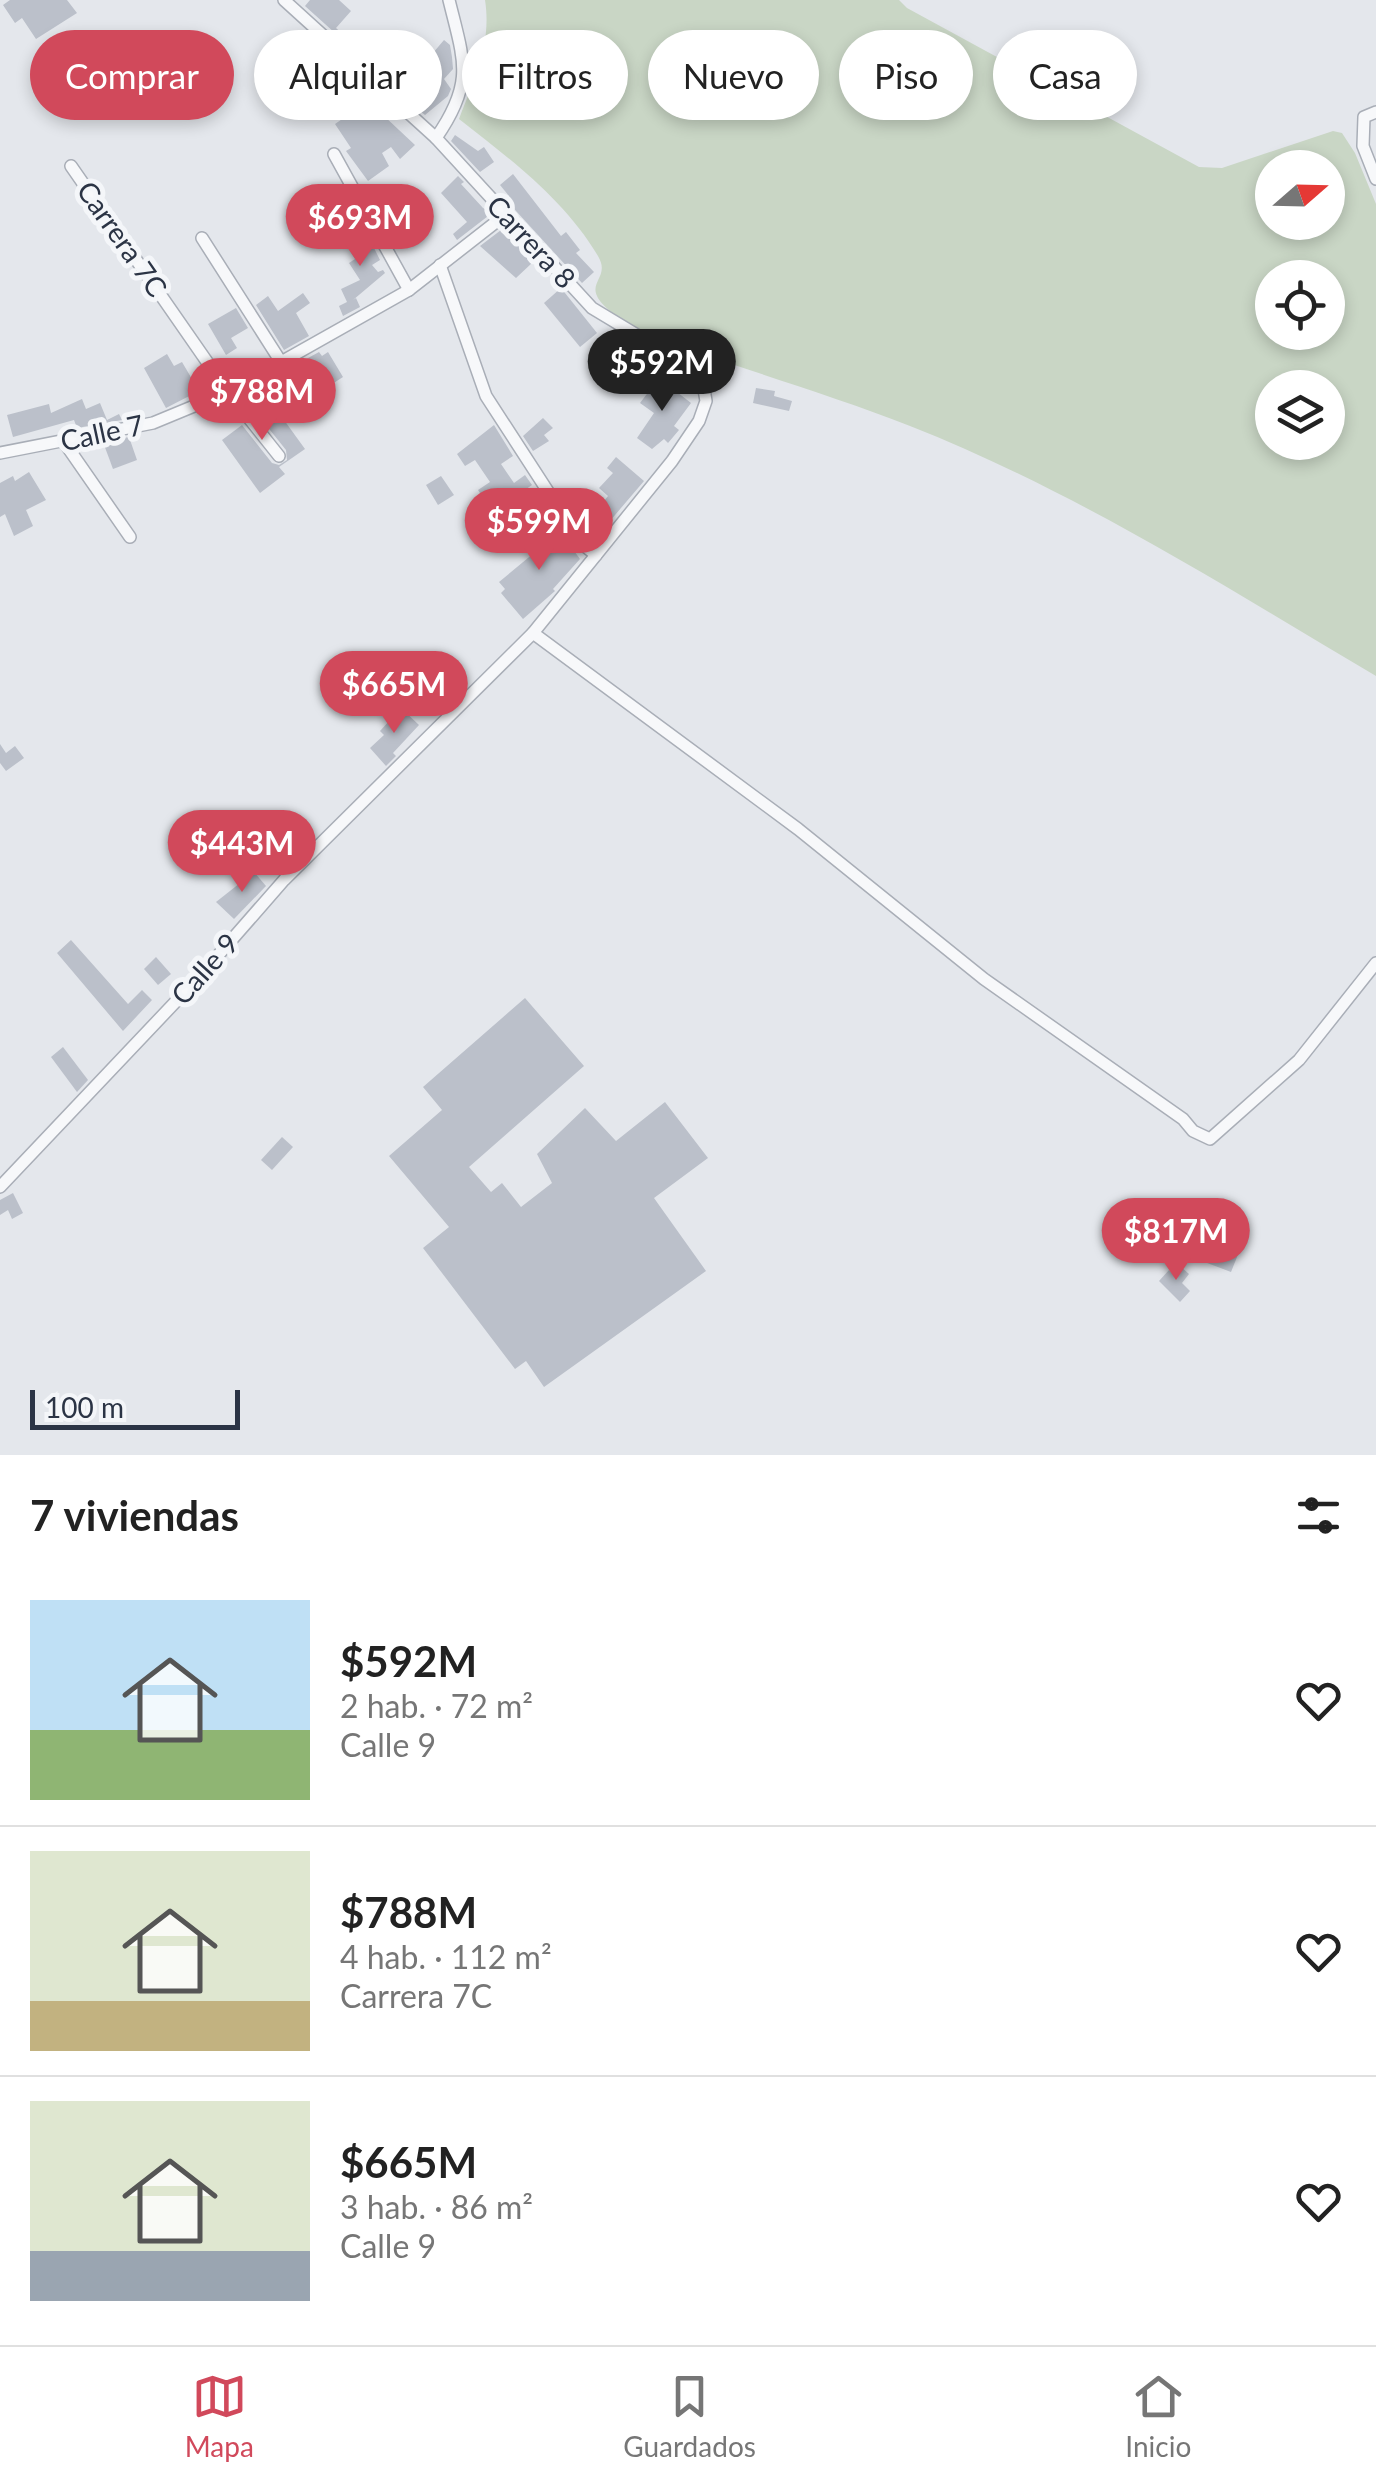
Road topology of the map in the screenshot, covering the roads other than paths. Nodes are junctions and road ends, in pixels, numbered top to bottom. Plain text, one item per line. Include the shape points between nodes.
1 (284, 0) edge
2 (449, 0) edge
3 (1376, 112) edge
4 (436, 138) junction
5 (334, 154) dead end
6 (71, 166) dead end
7 (1376, 178) edge
8 (505, 215) junction
9 (202, 238) dead end
10 (440, 265) junction
11 (409, 290) junction
12 (281, 362) junction
13 (703, 382) joint
14 (228, 392) junction
15 (64, 442) junction
16 (0, 453) edge
17 (280, 456) dead end
18 (130, 537) dead end
19 (596, 555) junction
20 (533, 633) junction
21 (1376, 963) edge
22 (0, 1188) edge

1 - 4 street, Carrera 8
2 - 4 street via 466,67 456,110
3 - 7 street via 1364,117 1364,146
4 - 8 street, Carrera 8
5 - 11 street
6 - 14 street, Carrera 7C
8 - 10 street, Calle 7
8 - 13 street, Carrera 8 via 592,308 695,370
9 - 12 street
10 - 11 street, Calle 7
10 - 19 street via 486,396 582,544
11 - 12 street, Calle 7
12 - 14 street, Calle 7
13 - 19 street, Calle 9 via 700,421
14 - 15 street, Calle 7 via 154,422
14 - 17 street, Carrera 7C
15 - 16 street, Calle 7
15 - 18 street
19 - 20 street, Calle 9
20 - 21 street via 798,829 984,979 1210,1138 1299,1060
20 - 22 street, Calle 9 via 284,880

